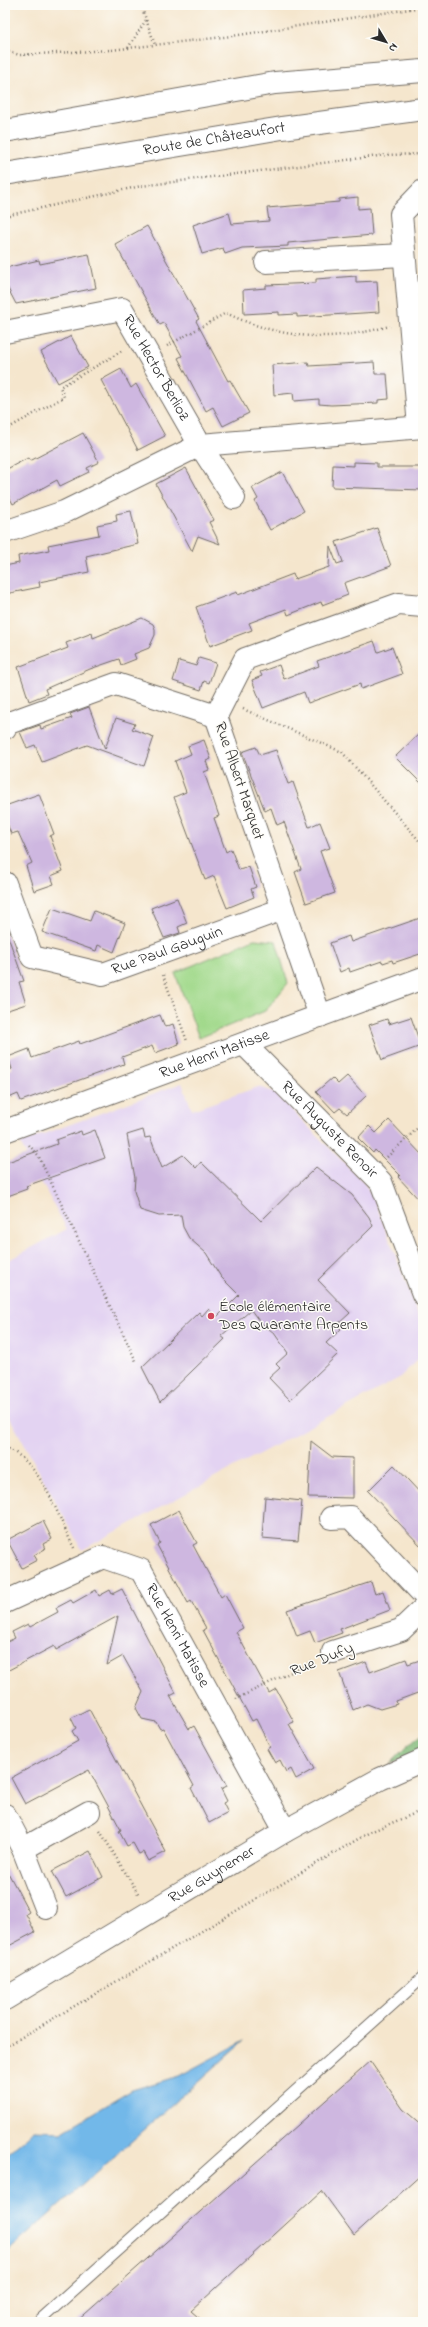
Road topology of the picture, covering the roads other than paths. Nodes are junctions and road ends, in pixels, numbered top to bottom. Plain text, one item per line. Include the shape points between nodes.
1 (423, 71) edge
2 (423, 109) edge
3 (5, 131) edge
4 (5, 174) edge
5 (423, 190) edge
6 (404, 255) junction
7 (266, 262) dead end
8 (5, 332) edge
9 (421, 427) edge
10 (200, 445) junction
11 (234, 498) dead end
12 (5, 532) edge
13 (423, 606) edge
14 (220, 708) junction
15 (5, 728) edge
16 (5, 883) edge
17 (283, 909) junction
18 (423, 978) edge
19 (320, 1016) junction
20 (244, 1044) junction
21 (10, 1129) edge
22 (423, 1294) edge
23 (331, 1518) dead end
24 (423, 1594) edge
25 (5, 1602) edge
26 (423, 1608) edge
27 (333, 1652) road end
28 (423, 1760) edge
29 (89, 1812) road end
30 (5, 1815) edge
31 (285, 1831) junction
32 (23, 1849) junction
33 (46, 1908) dead end
34 (423, 1977) edge
35 (5, 1999) edge
36 (38, 2322) edge

1 - 3 street via 274,83
2 - 4 street, Route de Châteaufort via 282,128
5 - 6 street via 401,214
6 - 7 street
6 - 9 street
8 - 10 street, Rue Hector Berlioz via 122,310
9 - 10 street
10 - 11 street, Rue Hector Berlioz
10 - 12 street via 64,512
13 - 14 street, Rue Albert Marquet via 399,604 245,659
14 - 15 street via 116,684 6,724
14 - 17 street, Rue Albert Marquet
16 - 17 street, Rue Paul Gauguin via 32,957 103,974
17 - 19 street, Rue Albert Marquet
18 - 19 street, Rue Henri Matisse
19 - 20 street, Rue Henri Matisse
20 - 21 street, Rue Henri Matisse
20 - 22 street, Rue Auguste Renoir via 381,1182
23 - 24 street via 350,1517
25 - 31 street, Rue Henri Matisse via 103,1557 141,1570
26 - 27 street, Rue Dufy via 401,1630
28 - 31 street, Rue Guynemer via 380,1779
29 - 32 street
30 - 32 street
31 - 35 street, Rue Guynemer
32 - 33 street
34 - 36 lane

